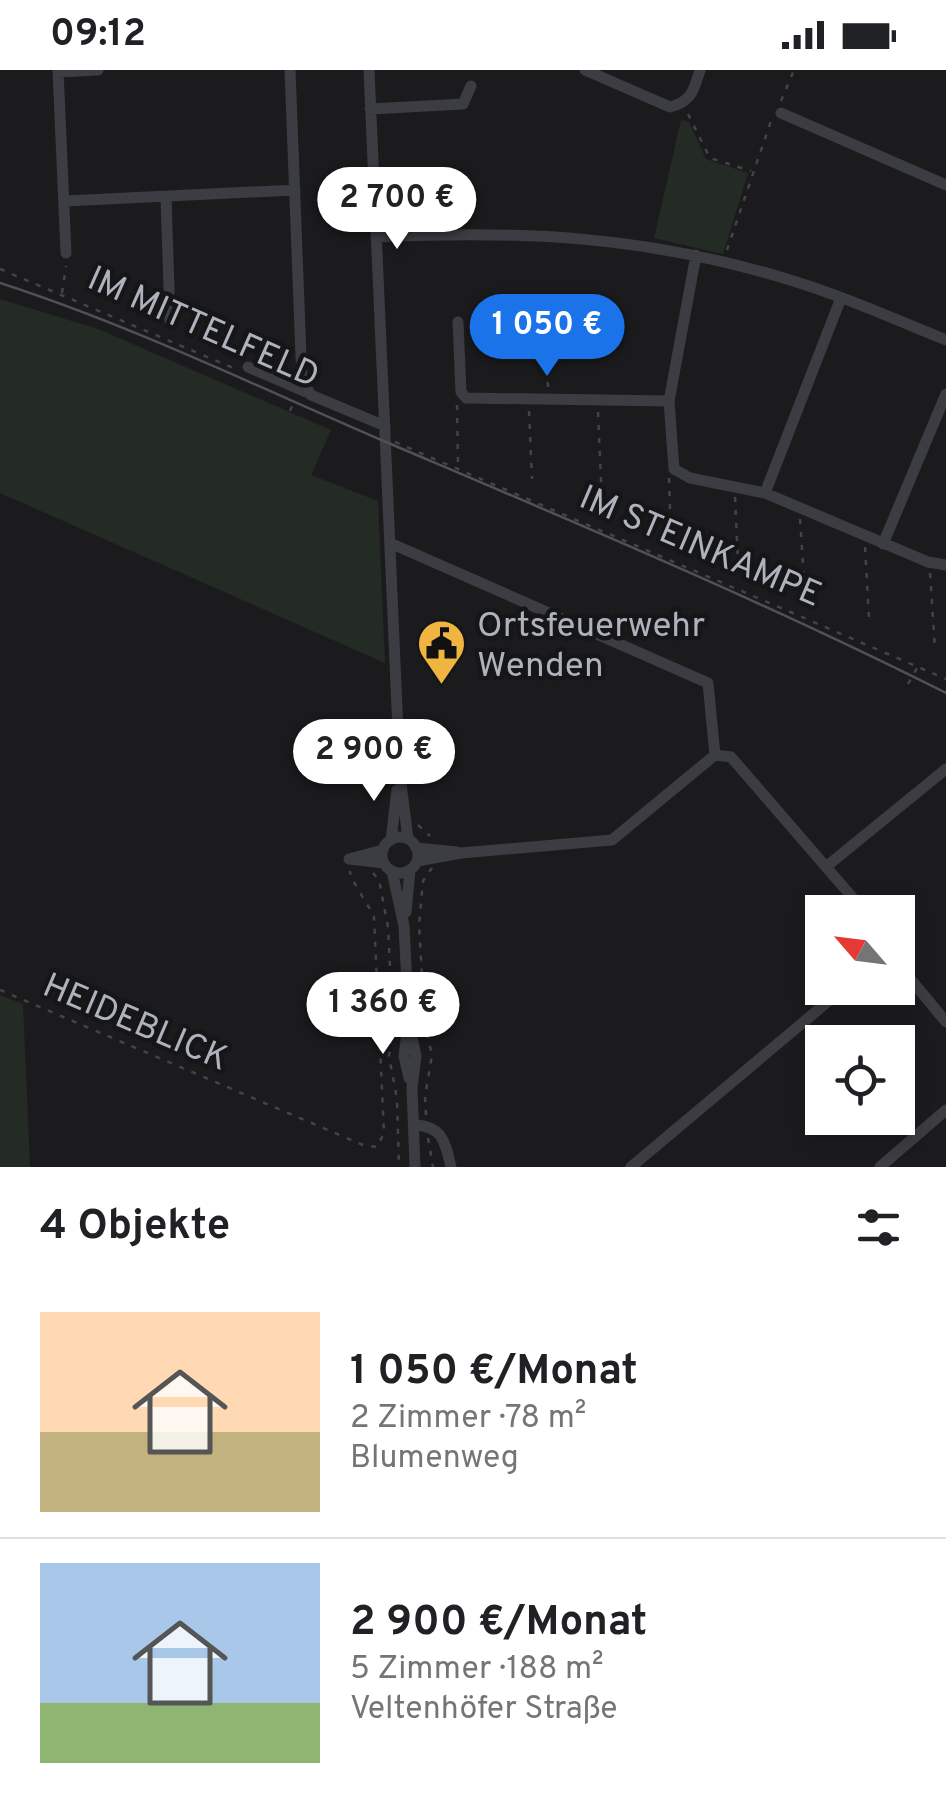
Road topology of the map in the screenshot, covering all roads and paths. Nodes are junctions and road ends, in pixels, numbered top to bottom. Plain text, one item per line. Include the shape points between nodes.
1 (98, 70) edge
2 (290, 70) edge
3 (369, 70) edge
4 (584, 70) edge
5 (700, 70) edge
6 (794, 70) edge
7 (58, 71) edge
8 (470, 86) dead end
9 (683, 104) junction
10 (370, 109) junction
11 (781, 113) junction
12 (752, 171) junction
13 (946, 184) edge
14 (295, 190) junction
15 (166, 198) junction
16 (65, 201) junction
17 (376, 237) junction
18 (694, 252) junction
19 (66, 253) joint
20 (723, 261) junction
21 (0, 269) edge
22 (62, 294) junction
23 (840, 298) junction
24 (170, 321) dead end
25 (458, 322) dead end
26 (946, 340) edge
27 (546, 343) dead end
28 (245, 370) joint
29 (306, 392) junction
30 (946, 394) edge
31 (462, 396) junction
32 (529, 400) junction
33 (549, 400) junction
34 (597, 400) junction
35 (669, 401) junction
36 (385, 426) junction
37 (395, 442) dead end
38 (671, 462) junction
39 (457, 468) junction
40 (532, 479) dead end
41 (734, 486) junction
42 (765, 492) junction
43 (602, 503) dead end
44 (799, 508) junction
45 (865, 536) junction
46 (671, 539) dead end
47 (390, 543) junction
48 (884, 544) junction
49 (738, 562) dead end
50 (928, 562) junction
51 (946, 565) edge
52 (805, 594) dead end
53 (869, 618) dead end
54 (936, 649) dead end
55 (918, 667) junction
56 (946, 679) edge
57 (908, 684) dead end
58 (715, 754) junction
59 (946, 769) edge
60 (400, 776) junction
61 (417, 820) dead end
62 (434, 854) junction
63 (413, 855) junction
64 (383, 858) junction
65 (350, 859) junction
66 (827, 866) junction
67 (851, 895) edge
68 (404, 926) junction
69 (915, 985) edge
70 (0, 990) edge
71 (824, 1005) edge
72 (946, 1022) edge
73 (425, 1055) dead end
74 (432, 1055) junction
75 (946, 1110) edge
76 (420, 1126) junction
77 (402, 1167) edge
78 (416, 1167) edge
79 (433, 1167) edge
80 (451, 1167) edge
81 (630, 1167) edge
82 (880, 1167) edge

1 - 7 street
2 - 14 street
3 - 10 street
4 - 9 street via 670,107
5 - 9 street
6 - 11 path via 777,108
7 - 16 street
8 - 10 street via 464,104
9 - 12 path via 710,158
10 - 17 street
11 - 12 path via 774,114
11 - 13 street
12 - 20 path
14 - 15 street
14 - 29 street
15 - 16 street
15 - 24 street
16 - 19 street
17 - 18 street via 532,233
17 - 36 street
18 - 20 street
18 - 35 street
19 - 22 path
20 - 23 street
21 - 22 path, IM MITTELFELD
22 - 28 path, IM MITTELFELD
23 - 26 street
23 - 42 street
25 - 31 street
27 - 33 path
28 - 29 street, IM MITTELFELD
29 - 36 street, IM MITTELFELD
30 - 48 street
31 - 32 street
31 - 39 path
32 - 33 street
32 - 40 path
33 - 34 street
34 - 35 street
34 - 43 path
35 - 38 street
36 - 47 street
37 - 39 path, IM STEINKAMPE
38 - 41 street via 679,474
38 - 46 path
39 - 55 path, IM STEINKAMPE
41 - 42 street
41 - 49 path
42 - 44 street
44 - 45 street
44 - 52 path
45 - 48 street
45 - 53 path
47 - 58 street via 708,683
47 - 60 street
48 - 50 street
50 - 51 street
50 - 54 path
55 - 56 path, IM STEINKAMPE
55 - 57 path
58 - 62 street via 612,840
58 - 66 street via 731,758
59 - 66 street
60 - 63 street
60 - 64 street
61 - 62 path
62 - 63 street
62 - 74 path via 423,880 419,925 424,1026
63 - 64 street
63 - 64 street
63 - 68 street
64 - 65 street
64 - 65 street
64 - 68 street
64 - 77 path via 371,870 388,927
65 - 70 path, HEIDEBLICK via 350,878 374,918 384,1133 377,1146 362,1146
66 - 67 street
68 - 76 street
69 - 72 street
71 - 81 street
73 - 74 path
74 - 76 path
75 - 82 street
76 - 78 street
76 - 79 path
76 - 80 street via 444,1137

